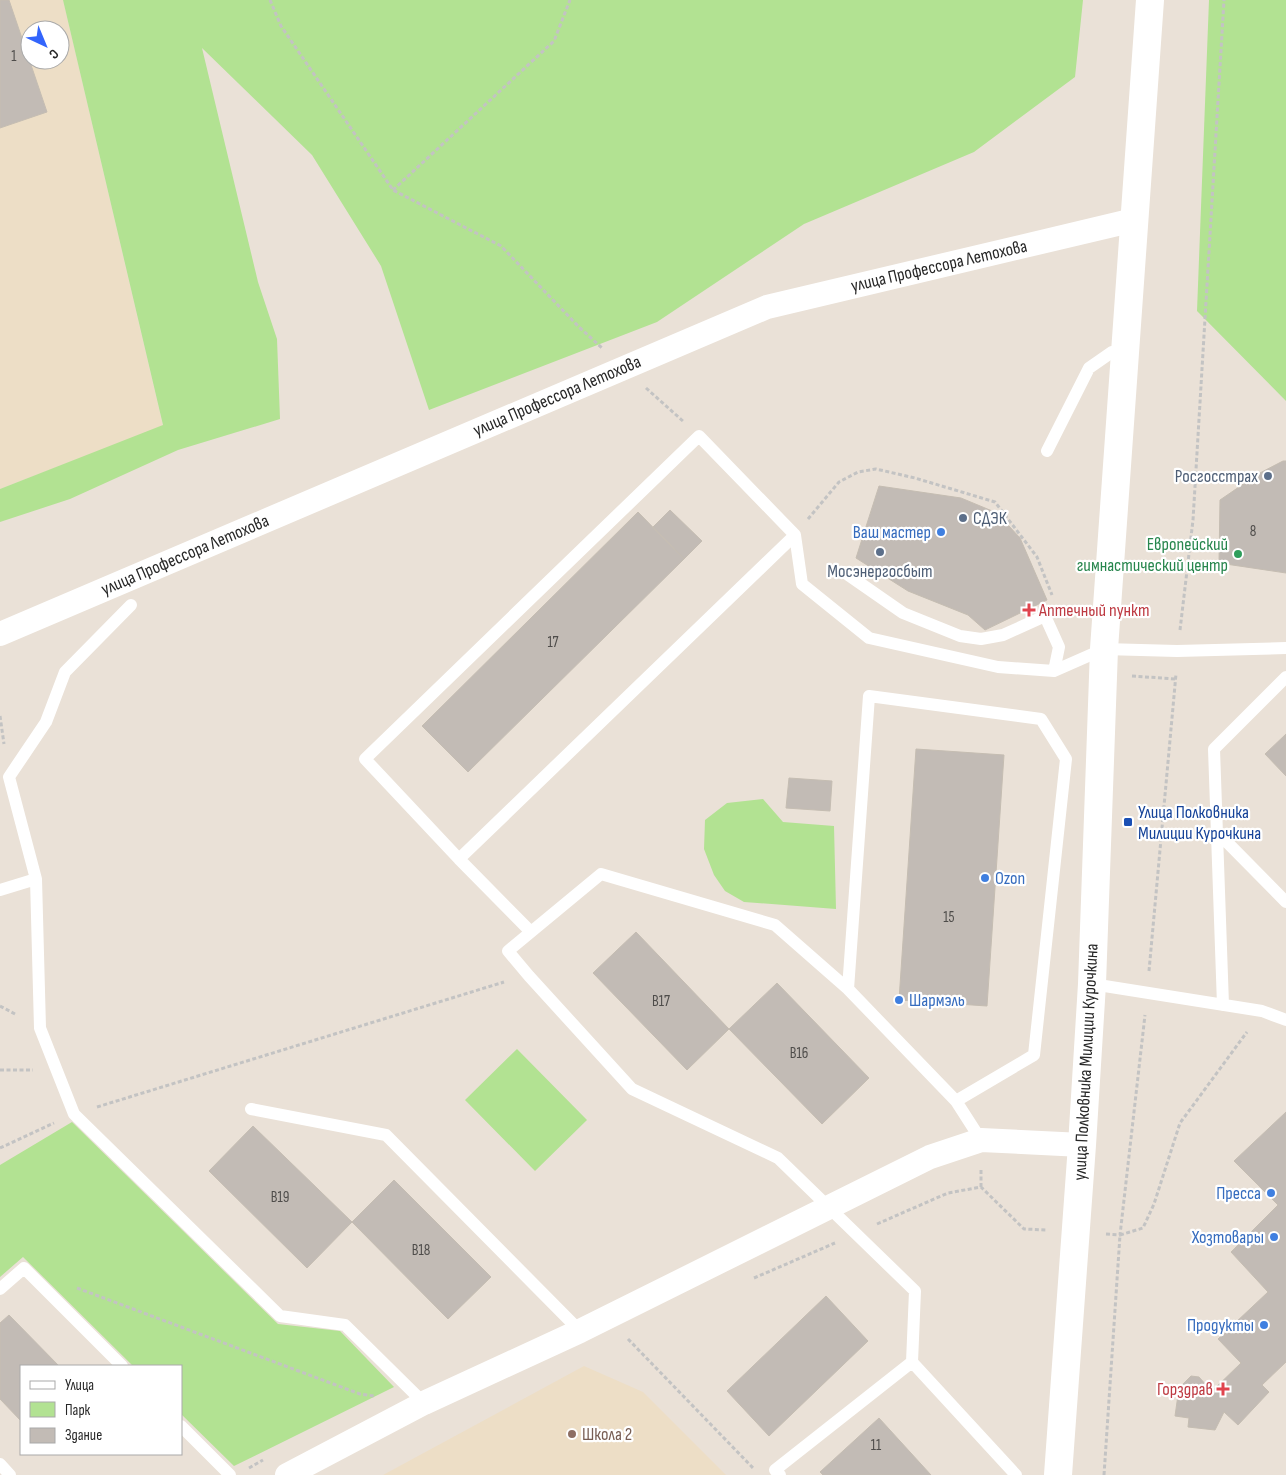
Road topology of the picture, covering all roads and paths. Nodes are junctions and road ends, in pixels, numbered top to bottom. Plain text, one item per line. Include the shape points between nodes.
1 (270, 0) edge
2 (570, 0) edge
3 (1150, 0) edge
4 (1224, 0) edge
5 (393, 190) junction
6 (1134, 220) junction
7 (608, 354) dead end
8 (1124, 354) junction
9 (642, 384) dead end
10 (700, 436) junction
11 (1047, 451) dead end
12 (795, 535) junction
13 (844, 572) dead end
14 (1054, 599) dead end
15 (131, 605) dead end
16 (0, 634) edge
17 (1286, 648) edge
18 (1177, 651) junction
19 (1104, 662) junction
20 (1054, 671) junction
21 (1286, 677) edge
22 (1176, 679) junction
23 (1217, 832) junction
24 (459, 859) junction
25 (36, 879) junction
26 (0, 890) edge
27 (1286, 902) edge
28 (531, 932) junction
29 (529, 976) junction
30 (1092, 984) junction
31 (848, 989) junction
32 (1147, 993) junction
33 (1224, 1005) junction
34 (1262, 1011) junction
35 (1286, 1020) edge
36 (0, 1070) edge
37 (56, 1070) junction
38 (956, 1101) junction
39 (251, 1109) dead end
40 (74, 1114) junction
41 (981, 1140) junction
42 (1082, 1146) junction
43 (0, 1148) edge
44 (829, 1207) junction
45 (1076, 1232) junction
46 (856, 1233) junction
47 (1120, 1235) junction
48 (749, 1280) dead end
49 (71, 1286) dead end
50 (0, 1290) edge
51 (580, 1331) junction
52 (624, 1335) dead end
53 (912, 1362) junction
54 (121, 1365) edge
55 (377, 1396) dead end
56 (424, 1402) junction
57 (182, 1427) edge
58 (0, 1464) edge
59 (10, 1475) edge
60 (230, 1475) edge
61 (287, 1475) edge
62 (760, 1475) edge
63 (780, 1475) edge
64 (1016, 1475) edge
65 (1058, 1475) edge
66 (1104, 1475) edge

1 - 5 path via 280,26
2 - 5 path via 554,41
3 - 6 street, улица Полковника Милиции Курочкина
4 - 18 path via 1193,520
5 - 7 path via 501,246
6 - 8 street, улица Полковника Милиции Курочкина
6 - 16 street, улица Профессора Летохова via 767,307
8 - 11 lane via 1112,352 1089,368
8 - 19 street, улица Полковника Милиции Курочкина
9 - 10 path
10 - 12 lane
10 - 24 lane via 365,759
12 - 14 path via 840,482 858,472 876,469 916,478 995,502 1037,557
12 - 20 lane via 802,584 869,638 998,667
12 - 24 lane
13 - 20 lane via 903,613 960,636 981,640 1002,635 1045,616 1059,647
15 - 25 lane via 65,672 46,722 9,777
17 - 18 lane
18 - 19 lane
18 - 22 path
19 - 20 lane
19 - 22 path
19 - 30 street, улица Полковника Милиции Курочкина
21 - 23 lane via 1214,749
22 - 32 path
23 - 27 lane
23 - 33 lane
24 - 28 lane
25 - 26 lane
25 - 37 lane via 40,1028
28 - 29 lane via 508,951
28 - 31 lane via 601,874 776,925
29 - 40 path
29 - 44 lane via 632,1089 778,1158
30 - 32 lane
30 - 42 street, улица Полковника Милиции Курочкина
31 - 38 lane
31 - 38 lane via 868,696 1041,719 1066,759 1034,1055
32 - 33 lane
32 - 47 path
33 - 34 lane
34 - 35 lane
34 - 47 path via 1180,1123 1143,1228
36 - 37 path
37 - 40 lane
38 - 41 lane
39 - 51 lane via 386,1134
40 - 43 path
40 - 56 lane via 280,1316 344,1325
41 - 42 street
41 - 44 street via 930,1157
42 - 45 street, улица Полковника Милиции Курочкина
44 - 46 lane
44 - 51 street
45 - 46 path via 1024,1228 981,1187 948,1193
45 - 47 path
45 - 65 street, улица Полковника Милиции Курочкина
46 - 48 path
46 - 53 lane via 915,1291
47 - 66 path
49 - 55 path via 360,1394
50 - 54 lane via 24,1268
51 - 56 street
52 - 62 path
53 - 63 lane via 775,1470
53 - 64 lane
56 - 61 street
57 - 60 lane
58 - 59 lane

